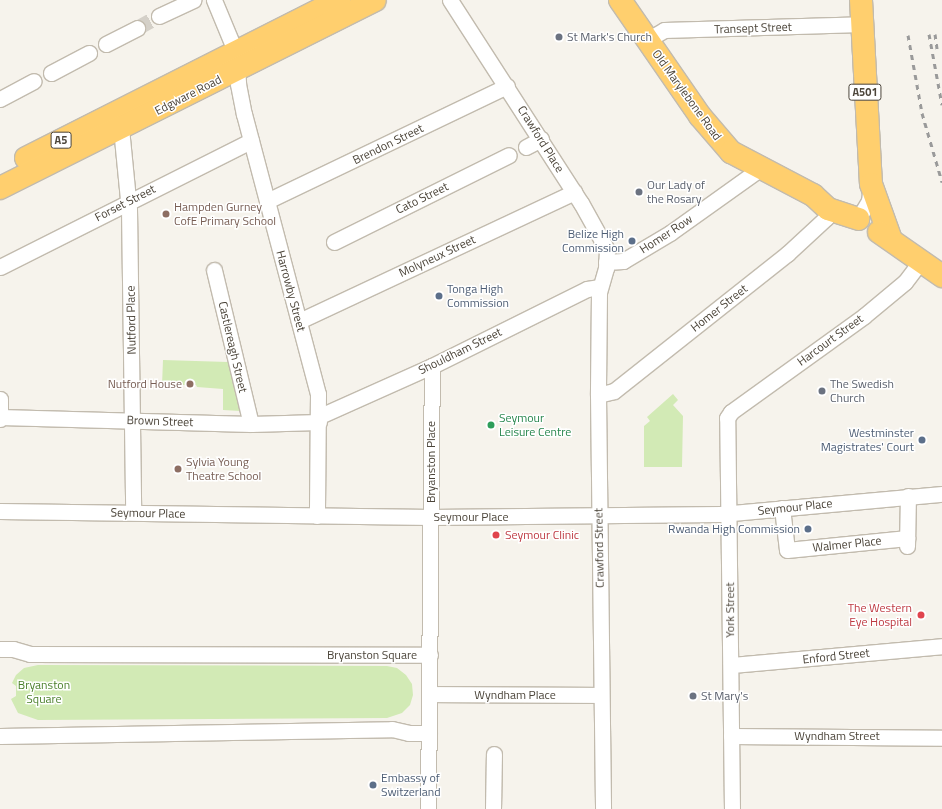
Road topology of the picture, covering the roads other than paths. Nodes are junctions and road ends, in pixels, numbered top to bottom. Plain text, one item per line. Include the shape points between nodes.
1 (193, 0) edge
2 (214, 0) edge
3 (339, 0) edge
4 (375, 0) edge
5 (450, 0) edge
6 (620, 0) edge
7 (861, 0) edge
8 (159, 16) tunnel mouth
9 (862, 24) junction
10 (138, 28) tunnel mouth
11 (647, 40) junction
12 (106, 44) dead end
13 (89, 53) dead end
14 (236, 61) junction
15 (51, 73) dead end
16 (34, 81) dead end
17 (507, 86) junction
18 (0, 99) edge
19 (121, 128) junction
20 (541, 139) junction
21 (251, 141) junction
22 (526, 147) dead end
23 (509, 155) dead end
24 (761, 168) junction
25 (0, 171) edge
26 (871, 184) junction
27 (0, 188) edge
28 (574, 192) junction
29 (266, 197) junction
30 (129, 201) junction
31 (821, 202) junction
32 (858, 219) junction
33 (891, 240) junction
34 (334, 242) dead end
35 (921, 261) junction
36 (606, 262) junction
37 (0, 267) edge
38 (214, 270) dead end
39 (942, 276) edge
40 (600, 287) junction
41 (299, 321) junction
42 (432, 366) junction
43 (598, 395) junction
44 (0, 399) edge
45 (731, 412) joint
46 (0, 418) edge
47 (320, 419) junction
48 (133, 421) junction
49 (251, 424) junction
50 (942, 494) edge
51 (908, 496) junction
52 (782, 508) junction
53 (0, 511) edge
54 (133, 512) junction
55 (729, 514) junction
56 (317, 516) junction
57 (598, 516) junction
58 (431, 517) junction
59 (942, 646) edge
60 (0, 649) edge
61 (430, 655) junction
62 (731, 666) junction
63 (430, 694) junction
64 (601, 695) junction
65 (429, 733) junction
66 (0, 736) edge
67 (731, 736) junction
68 (942, 738) edge
69 (494, 754) dead end
70 (428, 809) edge
71 (493, 809) edge
72 (603, 809) edge
73 (732, 809) edge

1 - 8 street
2 - 14 street, Harrowby Street
3 - 14 highway, Edgware Road / A5
4 - 14 highway, Edgware Road / A5
5 - 17 street, Crawford Place
6 - 11 highway, Old Marylebone Road
7 - 9 highway, A501
9 - 11 street, Transept Street via 664,30
9 - 26 highway, A501
10 - 12 street
11 - 24 highway, Old Marylebone Road via 710,129 731,152
13 - 15 street
14 - 19 highway, Edgware Road / A5
14 - 21 street, Harrowby Street via 240,97
14 - 25 highway, Edgware Road / A5
16 - 18 street
17 - 20 street, Crawford Place
17 - 29 street, Brendon Street
19 - 27 highway, Edgware Road / A5
19 - 30 street, Nutford Place
20 - 22 street
20 - 28 street, Crawford Place
21 - 29 street, Harrowby Street
21 - 30 street, Forset Street
23 - 34 street, Cato Street
24 - 31 highway, Old Marylebone Road
24 - 36 street, Homer Row via 637,253 623,261
26 - 32 street via 869,201
26 - 33 highway, A501
28 - 36 street, Crawford Place via 606,250
28 - 41 street, Molyneux Street
29 - 41 street, Harrowby Street
30 - 37 street, Forset Street
30 - 48 street, Nutford Place
31 - 32 highway, Old Marylebone Road
31 - 43 street, Homer Street via 826,218 787,254 614,390
32 - 33 highway, Old Marylebone Road
33 - 35 highway, Old Marylebone Road
35 - 39 highway, Old Marylebone Road
35 - 45 street, Harcourt Street via 905,282 864,316
36 - 40 street, Crawford Place
38 - 49 street, Castlereagh Street
40 - 42 street, Shouldham Street via 587,289
40 - 43 street, Crawford Street
41 - 47 street, Harrowby Street via 318,394
42 - 47 street, Shouldham Street
42 - 58 street, Bryanston Place
43 - 57 street, Crawford Street
44 - 46 street
45 - 55 street, York Street via 727,418
46 - 48 street, Brown Street
47 - 49 street, Brown Street
47 - 56 street, Harrowby Street
48 - 49 street, Brown Street
48 - 54 street, Nutford Place
50 - 51 street, Seymour Place
51 - 52 street, Seymour Place
51 - 52 street, Walmer Place via 907,542 787,550
52 - 55 street, Seymour Place
53 - 54 street, Seymour Place
54 - 56 street, Seymour Place
55 - 57 street, Seymour Place
55 - 62 street, York Street
56 - 58 street, Seymour Place
57 - 58 street, Seymour Place
57 - 64 street, Crawford Street
58 - 61 street, Bryanston Place
59 - 62 street, Enford Street
60 - 61 street, Bryanston Square via 30,654
61 - 63 street, Bryanston Square
62 - 67 street, York Street
63 - 64 street, Wyndham Place
63 - 65 street, Bryanston Square
64 - 72 street, Crawford Street
65 - 66 street via 409,733 392,729
65 - 70 street, Bryanston Square
67 - 68 street, Wyndham Street
67 - 73 street, York Street
69 - 71 street

